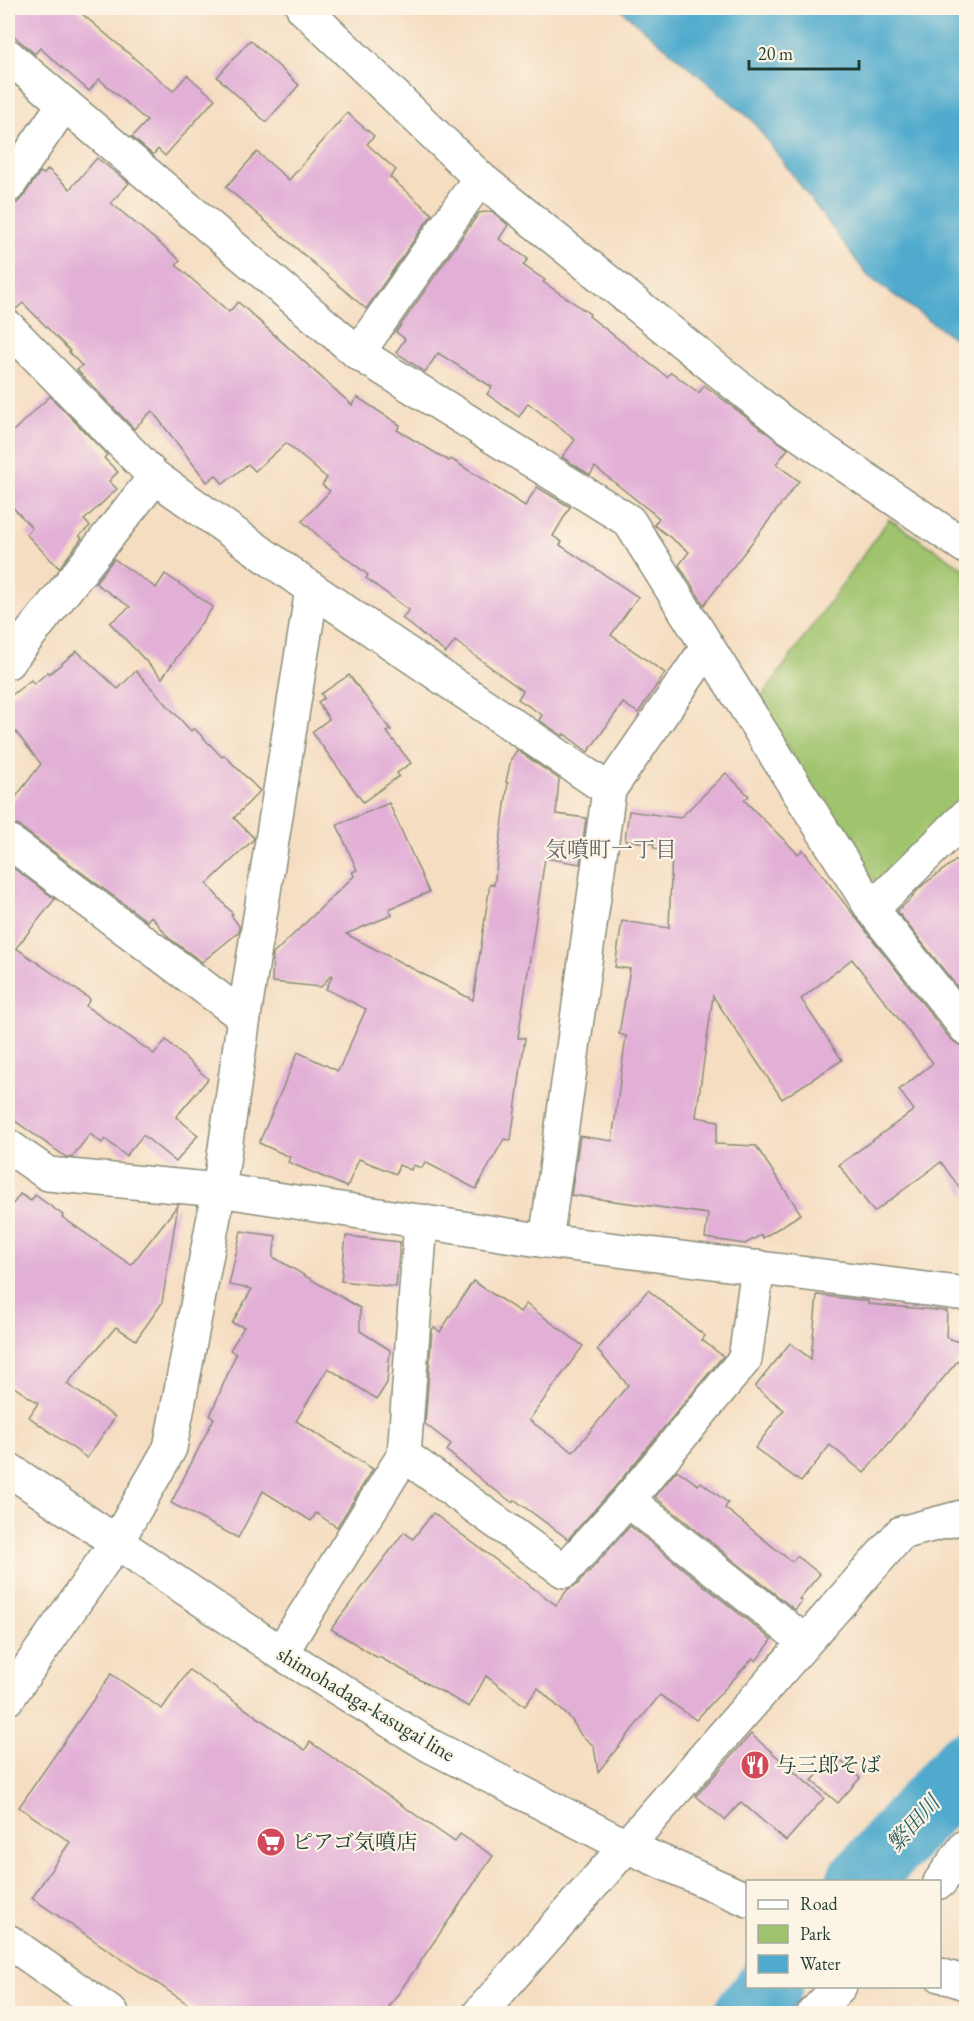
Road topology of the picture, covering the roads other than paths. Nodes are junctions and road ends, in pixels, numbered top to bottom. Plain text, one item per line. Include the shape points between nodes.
1 (303, 8) edge
2 (8, 56) edge
3 (64, 104) junction
4 (480, 178) junction
5 (8, 186) edge
6 (8, 327) edge
7 (358, 353) junction
8 (155, 477) junction
9 (966, 548) edge
10 (312, 588) junction
11 (707, 648) junction
12 (8, 663) edge
13 (609, 790) junction
14 (966, 816) edge
15 (8, 841) edge
16 (872, 909) junction
17 (244, 1017) junction
18 (966, 1028) edge
19 (8, 1146) edge
20 (219, 1190) junction
21 (421, 1221) junction
22 (546, 1241) junction
23 (758, 1267) junction
24 (966, 1293) edge
25 (404, 1455) junction
26 (8, 1469) edge
27 (628, 1500) junction
28 (966, 1516) edge
29 (116, 1543) junction
30 (804, 1641) junction
31 (281, 1653) junction
32 (8, 1698) edge
33 (626, 1846) junction
34 (966, 1846) edge
35 (940, 1880) edge
36 (746, 1900) edge
37 (8, 1941) edge
38 (941, 1976) edge
39 (966, 1983) edge
40 (838, 1988) edge
41 (112, 2013) edge
42 (478, 2013) edge
43 (813, 2013) edge

1 - 4 street
2 - 3 street
3 - 5 street
3 - 7 street
4 - 7 street
4 - 9 street via 783,423
6 - 8 street
7 - 11 street via 628,521
8 - 10 street
8 - 12 street
10 - 13 street
10 - 17 street
11 - 13 street
11 - 16 street
13 - 22 street
14 - 16 street
15 - 17 street
16 - 18 street
17 - 20 street
19 - 20 street via 48,1174
20 - 21 street
20 - 29 street via 170,1448
21 - 22 street
21 - 25 street
22 - 23 street
23 - 24 street
23 - 27 street via 745,1359
25 - 27 street via 564,1571
25 - 31 street
26 - 29 street, shimohadaga-kasugai line
27 - 30 street
28 - 30 street via 901,1533
29 - 31 street, shimohadaga-kasugai line
29 - 32 street
30 - 33 street
31 - 33 street, shimohadaga-kasugai line via 429,1745
33 - 36 street, shimohadaga-kasugai line
33 - 42 street
34 - 35 street
37 - 41 street
38 - 39 street
40 - 43 street

